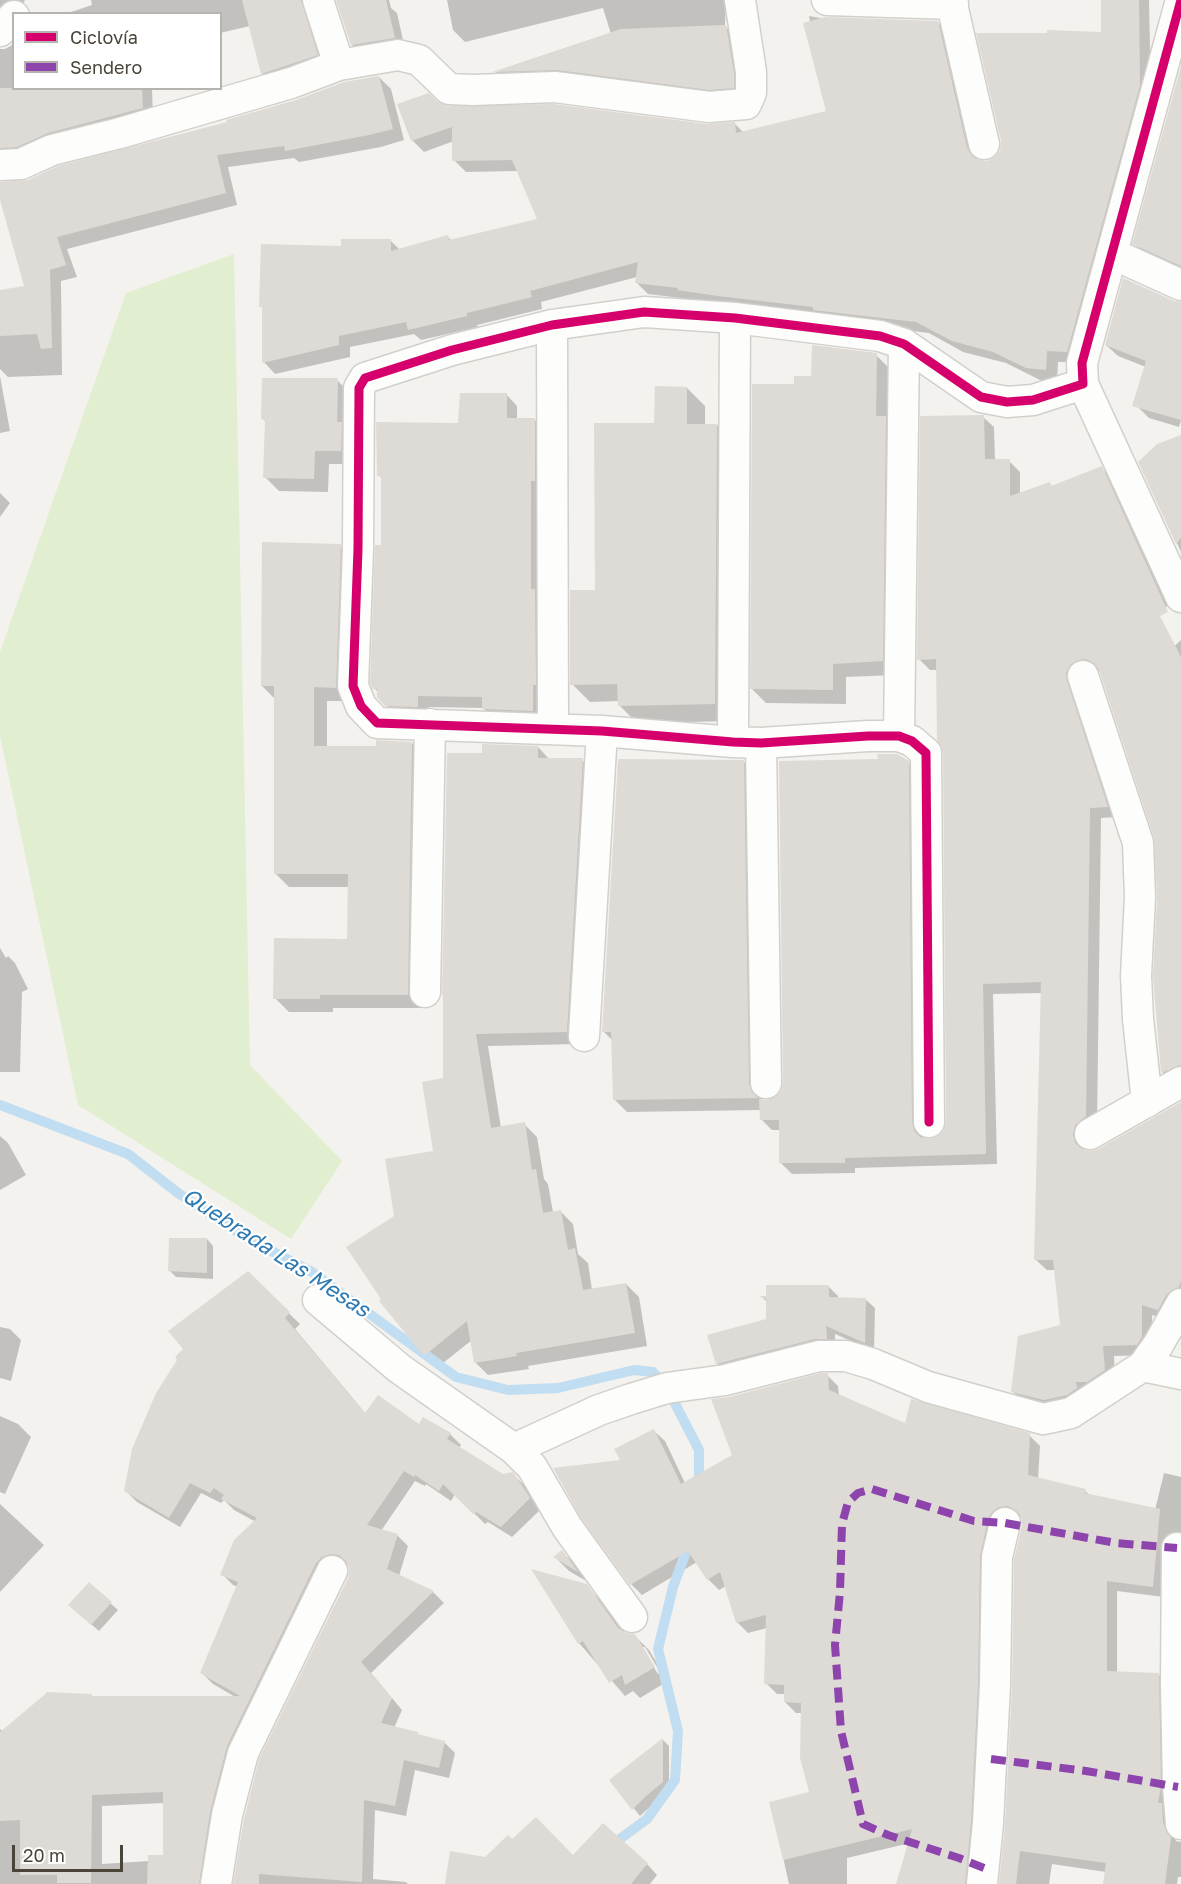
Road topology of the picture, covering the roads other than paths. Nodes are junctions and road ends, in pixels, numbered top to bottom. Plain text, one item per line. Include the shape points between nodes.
1 (27, 0) edge
2 (318, 0) edge
3 (740, 0) edge
4 (827, 0) edge
5 (1181, 0) edge
6 (952, 2) edge
7 (17, 12) edge
8 (12, 17) edge
9 (0, 31) edge
10 (339, 65) junction
11 (984, 144) dead end
12 (0, 165) edge
13 (1113, 254) junction
14 (1181, 285) edge
15 (735, 318) junction
16 (552, 325) junction
17 (904, 344) junction
18 (1083, 384) junction
19 (1181, 597) edge
20 (1083, 676) dead end
21 (430, 724) junction
22 (553, 729) junction
23 (602, 731) junction
24 (899, 736) junction
25 (747, 742) junction
26 (425, 992) dead end
27 (584, 1036) dead end
28 (1181, 1082) edge
29 (766, 1083) dead end
30 (1148, 1102) junction
31 (929, 1122) dead end
32 (1090, 1134) dead end
33 (318, 1300) dead end
34 (1181, 1304) edge
35 (1143, 1366) junction
36 (1181, 1374) edge
37 (514, 1449) junction
38 (1005, 1523) dead end
39 (1181, 1549) edge
40 (332, 1571) dead end
41 (632, 1617) dead end
42 (1181, 1824) edge
43 (216, 1884) edge
44 (982, 1884) edge

1 - 7 street
2 - 10 street
3 - 10 street via 751,93 746,104 736,106 709,107 555,87 449,89 419,60 398,55
4 - 6 street
5 - 13 street
6 - 11 street
8 - 9 street
10 - 12 street via 291,83 52,150 21,164
13 - 14 street
13 - 18 street via 1083,363
15 - 16 street via 644,312
15 - 17 street via 880,336
15 - 25 street
16 - 21 street via 452,350 365,378 359,388 353,686 361,706 377,723
16 - 22 street
17 - 18 street via 981,397 1007,402 1033,400
17 - 24 street
18 - 19 street
20 - 30 street via 1138,843 1136,976
21 - 22 street
21 - 26 street
22 - 23 street
23 - 25 street
23 - 27 street
24 - 25 street
24 - 31 street via 926,753
25 - 29 street
28 - 30 street
30 - 32 street
33 - 37 street via 400,1369
34 - 35 street
35 - 36 street
35 - 37 street via 1071,1413 1043,1419 928,1387 846,1356 819,1356 725,1380 667,1388 598,1410
37 - 41 street via 532,1467 567,1527
38 - 44 street via 997,1557 995,1685
39 - 42 street via 1177,1548 1176,1683
40 - 43 street via 243,1753 227,1815

